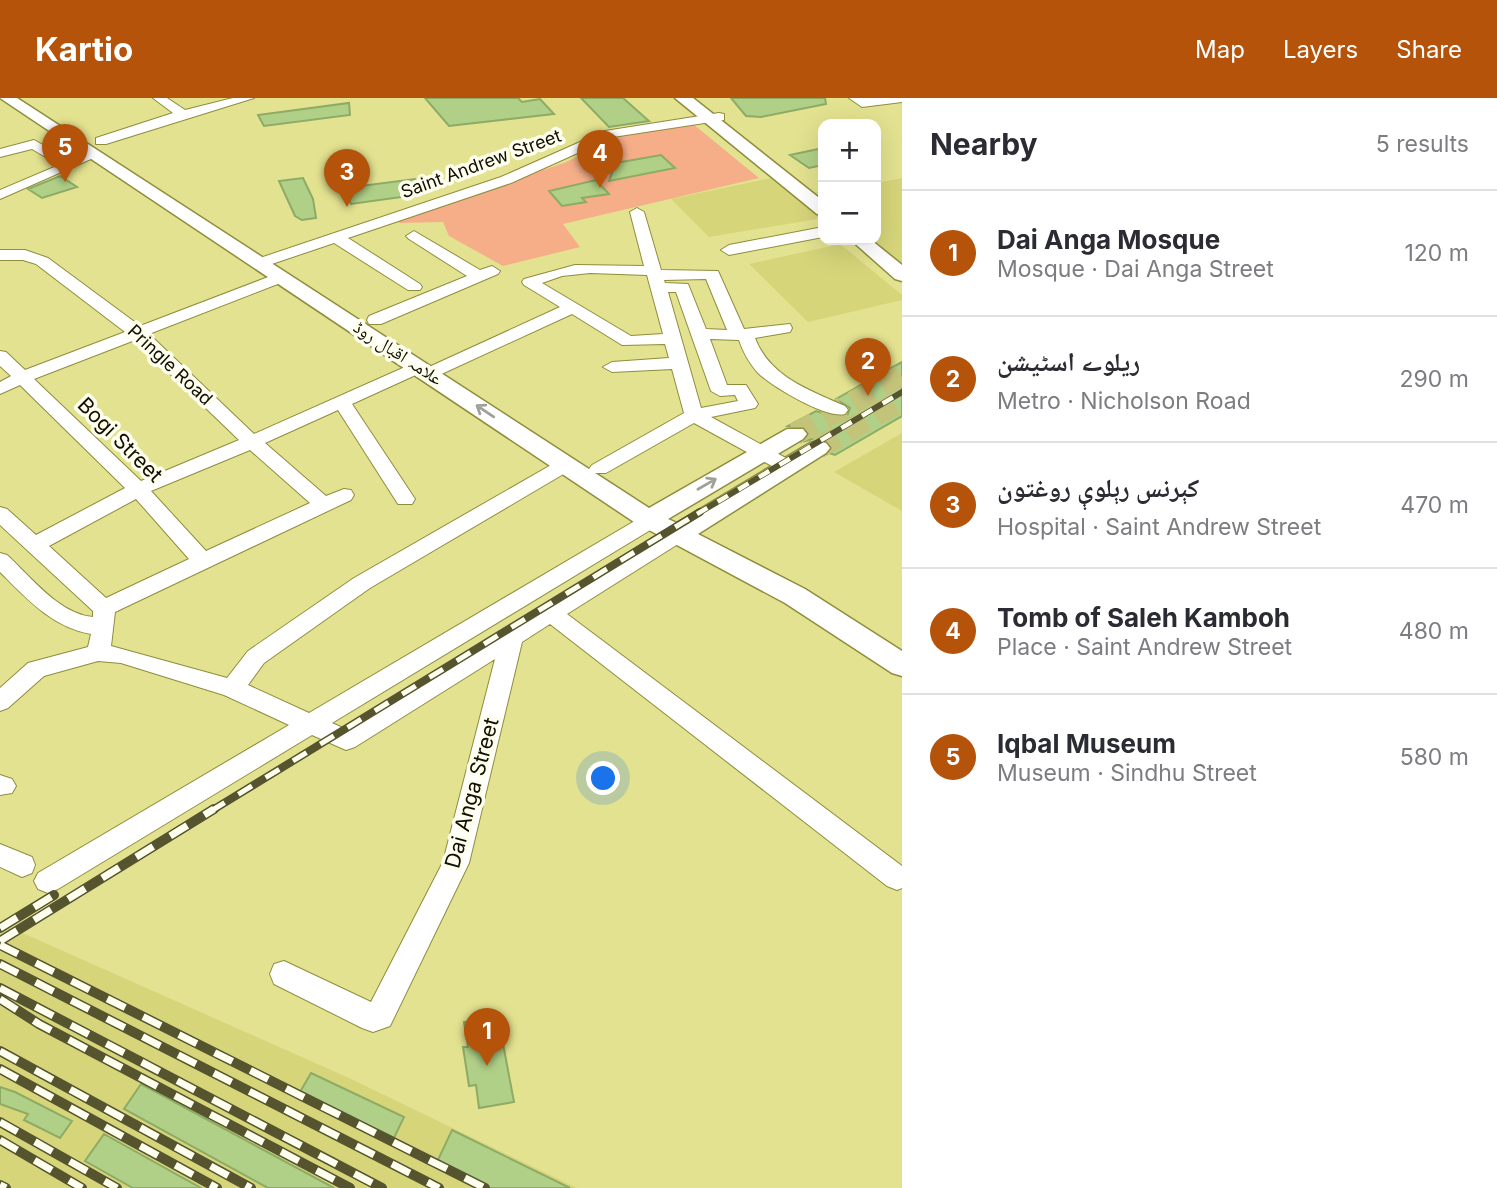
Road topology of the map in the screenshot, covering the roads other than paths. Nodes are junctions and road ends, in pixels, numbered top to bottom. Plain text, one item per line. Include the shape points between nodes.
1 (7, 98) edge
2 (29, 98) edge
3 (159, 98) edge
4 (248, 98) edge
5 (683, 98) edge
6 (695, 98) edge
7 (855, 98) edge
8 (902, 98) edge
9 (183, 114) junction
10 (713, 118) junction
11 (50, 127) junction
12 (0, 138) edge
13 (97, 148) junction
14 (0, 153) edge
15 (54, 156) junction
16 (69, 166) junction
17 (15, 174) dead end
18 (0, 195) edge
19 (818, 195) edge
20 (818, 206) edge
21 (637, 212) dead end
22 (818, 233) edge
23 (414, 236) dead end
24 (335, 237) junction
25 (866, 245) edge
26 (880, 245) edge
27 (729, 250) dead end
28 (0, 255) edge
29 (902, 262) edge
30 (274, 266) junction
31 (902, 275) edge
32 (654, 278) junction
33 (414, 287) dead end
34 (572, 308) junction
35 (375, 320) junction
36 (784, 328) dead end
37 (138, 333) junction
38 (699, 334) junction
39 (741, 334) junction
40 (671, 338) junction
41 (0, 356) edge
42 (679, 363) junction
43 (612, 367) dead end
44 (432, 369) junction
45 (23, 377) junction
46 (0, 388) edge
47 (342, 402) junction
48 (839, 410) dead end
49 (694, 415) junction
50 (795, 434) tunnel mouth
51 (252, 442) junction
52 (817, 448) tunnel mouth
53 (762, 452) junction
54 (565, 465) junction
55 (788, 467) junction
56 (599, 469) junction
57 (138, 489) junction
58 (405, 499) dead end
59 (0, 514) edge
60 (657, 514) junction
61 (687, 528) junction
62 (35, 545) junction
63 (0, 560) edge
64 (203, 561) junction
65 (551, 613) junction
66 (104, 617) junction
67 (512, 638) junction
68 (98, 653) junction
69 (902, 665) edge
70 (232, 688) junction
71 (0, 702) edge
72 (313, 724) junction
73 (897, 878) dead end
74 (48, 881) dead end
75 (284, 974) dead end

1 - 11 main road, علامہ اقبال روڈ
2 - 13 main road, علامہ اقبال روڈ
3 - 9 street
4 - 9 street
5 - 10 main road
6 - 10 main road
7 - 8 street via 862,103
9 - 13 street
10 - 19 main road
10 - 20 main road
10 - 24 street, Saint Andrew Street via 620,131 506,180
11 - 12 street
11 - 13 main road, علامہ اقبال روڈ
13 - 16 street
13 - 30 main road, علامہ اقبال روڈ
14 - 15 street via 30,144
15 - 16 street
15 - 17 street
16 - 18 street
21 - 32 street
22 - 27 street
23 - 35 street via 485,274
24 - 30 street, Saint Andrew Street
24 - 33 street
25 - 31 main road
26 - 29 main road
28 - 37 street, Pringle Road via 42,261
30 - 35 main road, علامہ اقبال روڈ
30 - 37 street, Saint Andrew Street
30 - 44 main road, علامہ اقبال روڈ
32 - 34 street via 581,267 530,282
32 - 38 street via 682,287
32 - 39 street via 712,274
32 - 40 street
34 - 40 street via 628,341
34 - 44 street
35 - 44 main road, علامہ اقبال روڈ
36 - 39 street
37 - 45 street, Saint Andrew Street
37 - 51 street, Pringle Road
38 - 39 street
38 - 49 street via 720,391 740,389 749,404
39 - 48 street via 771,375
40 - 42 street
41 - 45 street, Bogi Street
42 - 43 street
42 - 49 street
44 - 47 street
54 -> 44 main road, علامہ اقبال روڈ
44 - 56 main road, علامہ اقبال روڈ
45 - 46 street, Saint Andrew Street
45 - 57 street, Bogi Street
47 - 51 street
47 - 58 street
49 - 53 street
49 - 56 street
50 - 53 main road
51 - 57 street
51 - 64 street, Pringle Road via 334,500
52 - 55 main road
53 - 55 street
60 -> 53 main road
54 - 60 main road, علامہ اقبال روڈ
54 - 70 street via 362,583 256,657
55 - 61 main road
56 - 60 main road, علامہ اقبال روڈ
57 - 62 street
57 - 64 street, Bogi Street
59 - 62 street
60 - 61 main road, علامہ اقبال روڈ
60 - 72 street
61 - 65 street
61 - 69 main road, علامہ اقبال روڈ
62 - 66 street
63 - 66 street via 64,618 80,625
64 - 66 street
65 - 67 street
65 - 73 street
66 - 68 street
67 - 72 street via 346,740
67 - 75 street, Dai Anga Street via 456,863 376,1017
68 - 70 street via 121,655
68 - 71 street via 36,669
70 - 72 street
72 - 74 street

